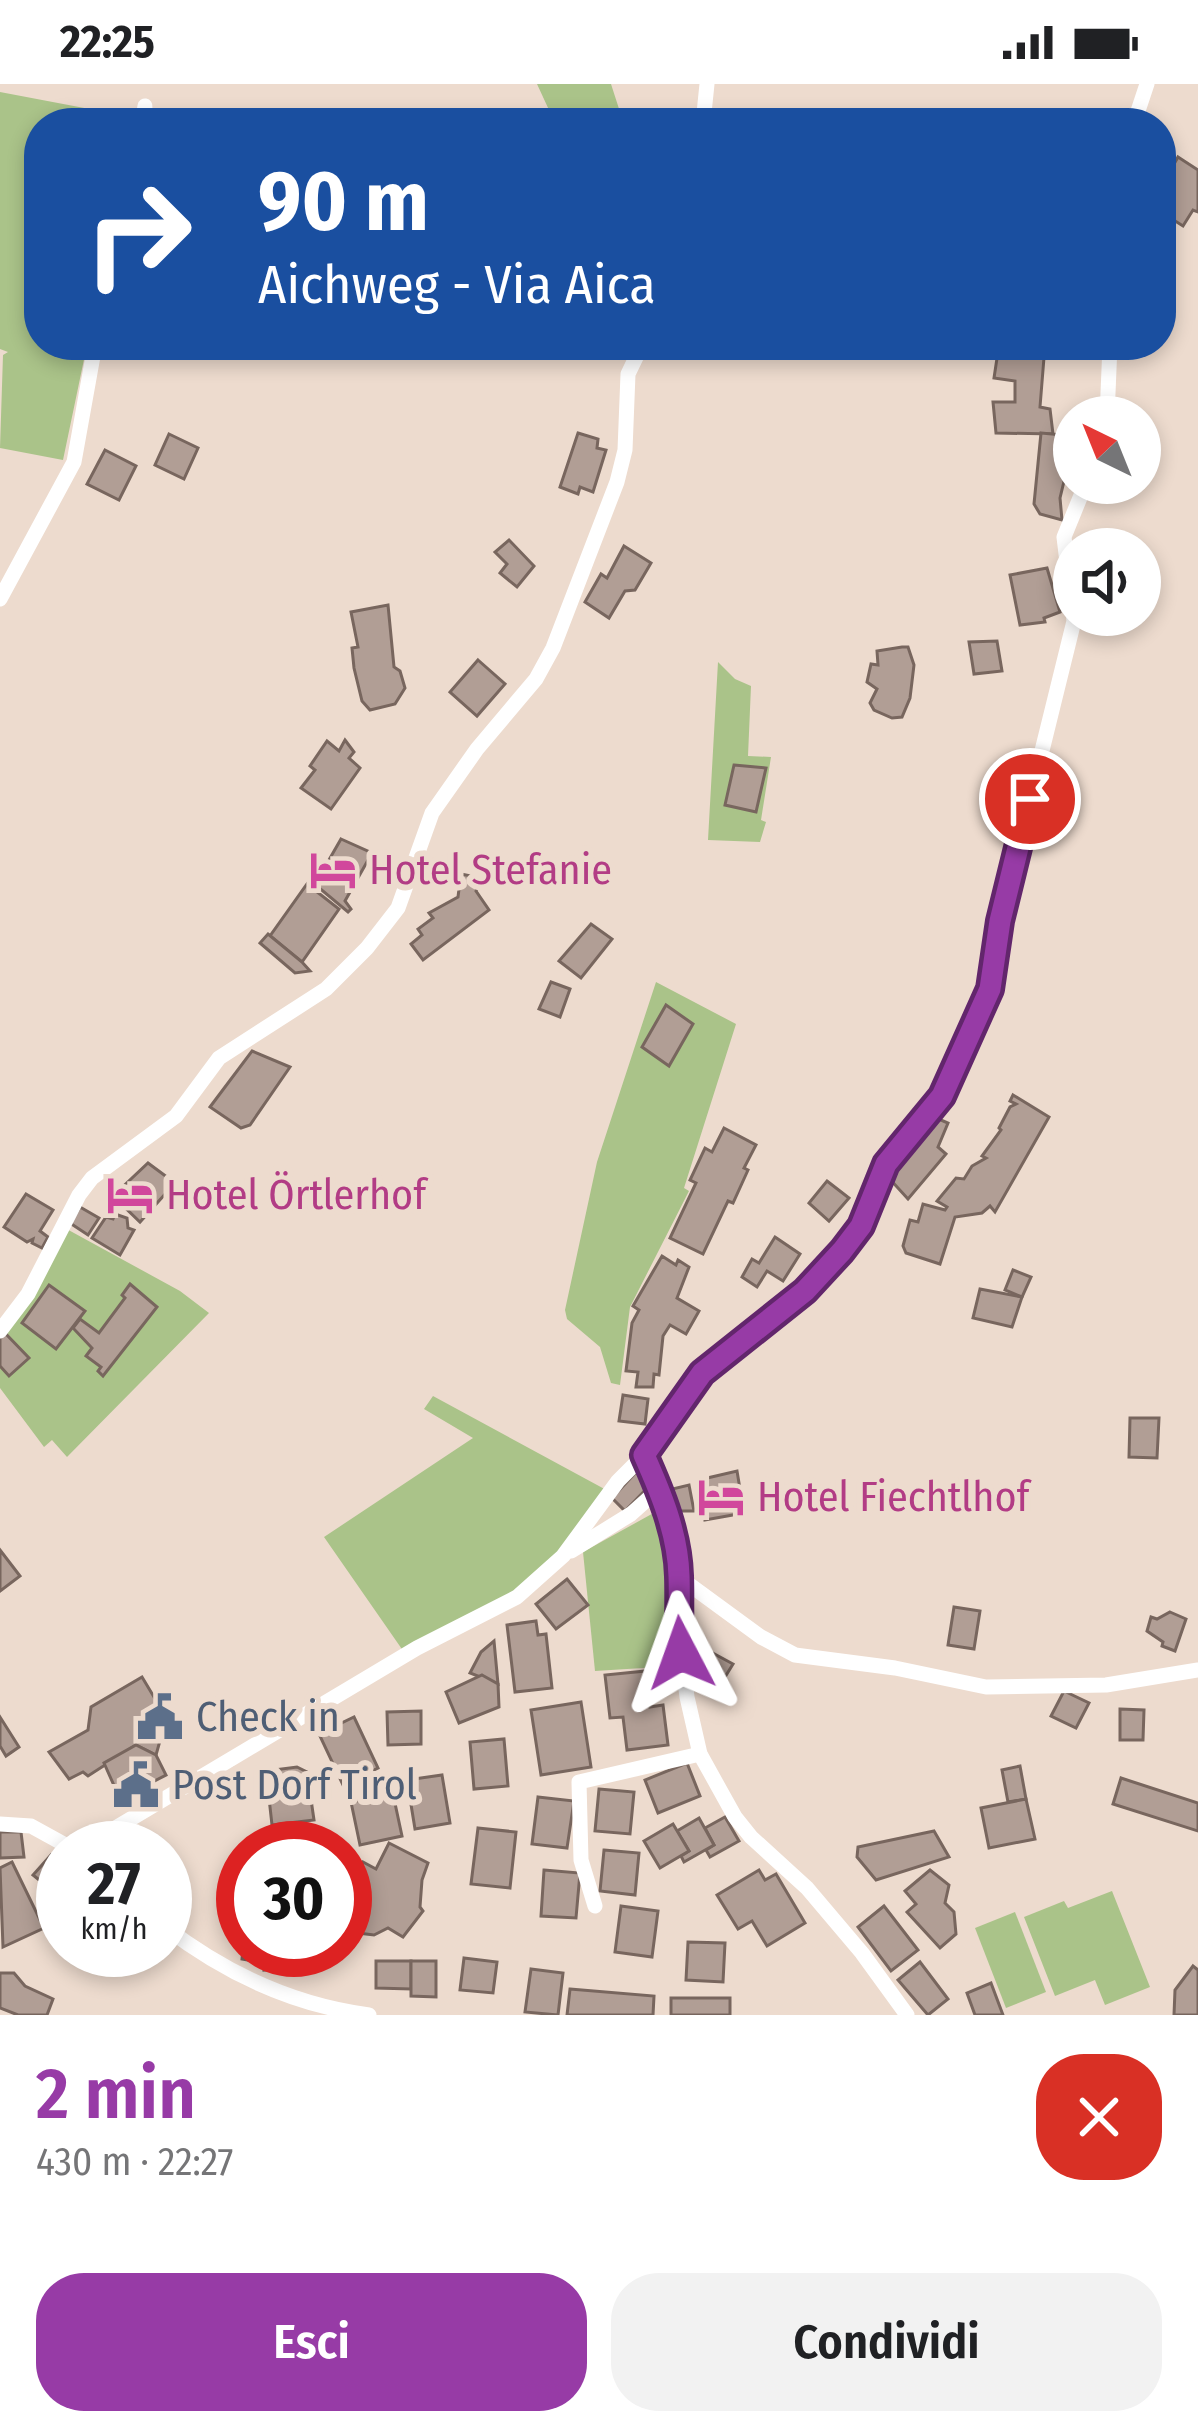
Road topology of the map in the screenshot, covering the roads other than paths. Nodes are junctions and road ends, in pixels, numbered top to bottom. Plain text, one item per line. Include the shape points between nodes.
1 (91, 360) edge
2 (635, 360) edge
3 (1109, 360) edge
4 (1108, 396) edge
5 (1077, 504) edge
6 (0, 599) edge
7 (0, 1331) edge
8 (644, 1455) junction
9 (659, 1489) junction
10 (563, 1556) junction
11 (679, 1576) junction
12 (1198, 1670) edge
13 (700, 1754) junction
14 (127, 1821) edge
15 (0, 1824) edge
16 (36, 1829) edge
17 (595, 1906) dead end
18 (192, 1945) edge
19 (369, 2015) edge
20 (907, 2015) edge

1 - 6 street via 74,462
2 - 7 street via 617,482 555,641 536,679 432,813 398,908 326,988 219,1058 176,1116 92,1178
3 - 4 street
5 - 8 street via 1064,537 1074,621 990,989 966,1048 942,1096 886,1164 842,1251 702,1373
8 - 9 street
8 - 10 street
9 - 10 street
9 - 11 street
10 - 14 street via 518,1597
11 - 12 street via 795,1655 986,1687 1106,1685
11 - 13 street via 676,1609
13 - 17 street via 579,1782 581,1860
13 - 20 street via 751,1838 807,1888
15 - 16 street
18 - 19 street via 241,1977

